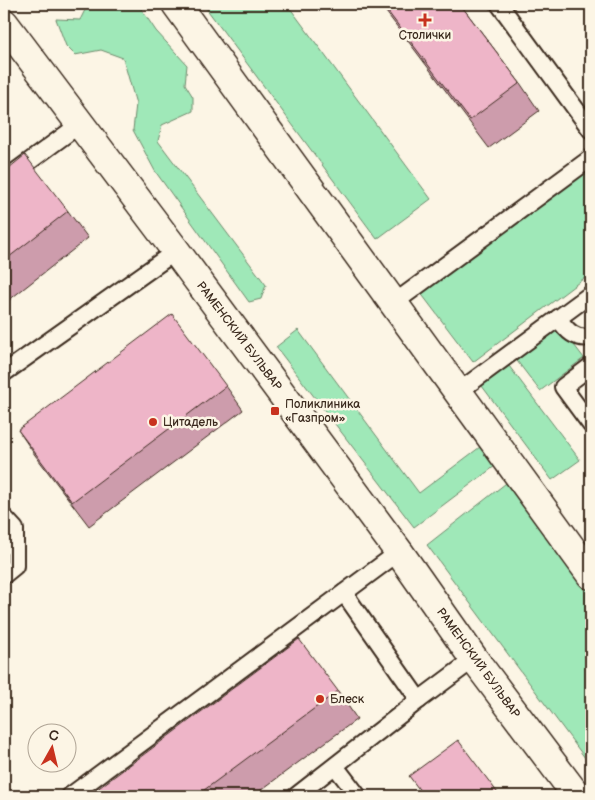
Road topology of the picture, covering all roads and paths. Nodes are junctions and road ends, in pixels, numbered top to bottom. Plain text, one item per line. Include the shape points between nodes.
1 (176, 4) edge
2 (499, 4) edge
3 (4, 23) edge
4 (80, 124) junction
5 (591, 130) edge
6 (591, 158) edge
7 (4, 180) edge
8 (176, 251) junction
9 (591, 294) edge
10 (394, 303) junction
11 (558, 318) junction
12 (591, 337) edge
13 (591, 366) edge
14 (4, 373) edge
15 (458, 392) junction
16 (591, 425) edge
17 (4, 517) edge
18 (399, 552) junction
19 (4, 575) edge
20 (591, 575) edge
21 (344, 593) junction
22 (474, 659) junction
23 (419, 700) junction
24 (335, 766) junction
25 (70, 796) edge
26 (296, 796) edge
27 (358, 796) edge
28 (577, 796) edge

1 - 10 street
2 - 5 lane
3 - 4 street, РАМЕНСКИЙ БУЛЬВАР
4 - 7 lane
4 - 8 street, РАМЕНСКИЙ БУЛЬВАР
6 - 10 lane
8 - 14 lane
8 - 18 street, РАМЕНСКИЙ БУЛЬВАР
9 - 11 lane
10 - 15 street
11 - 12 lane via 573,335
11 - 15 lane
13 - 16 lane via 563,387
15 - 20 street
17 - 19 lane via 15,529 15,566
18 - 21 lane
18 - 22 street, РАМЕНСКИЙ БУЛЬВАР
21 - 23 lane
21 - 25 lane
22 - 23 lane
22 - 28 street, РАМЕНСКИЙ БУЛЬВАР
23 - 24 lane
24 - 26 lane
24 - 27 lane

